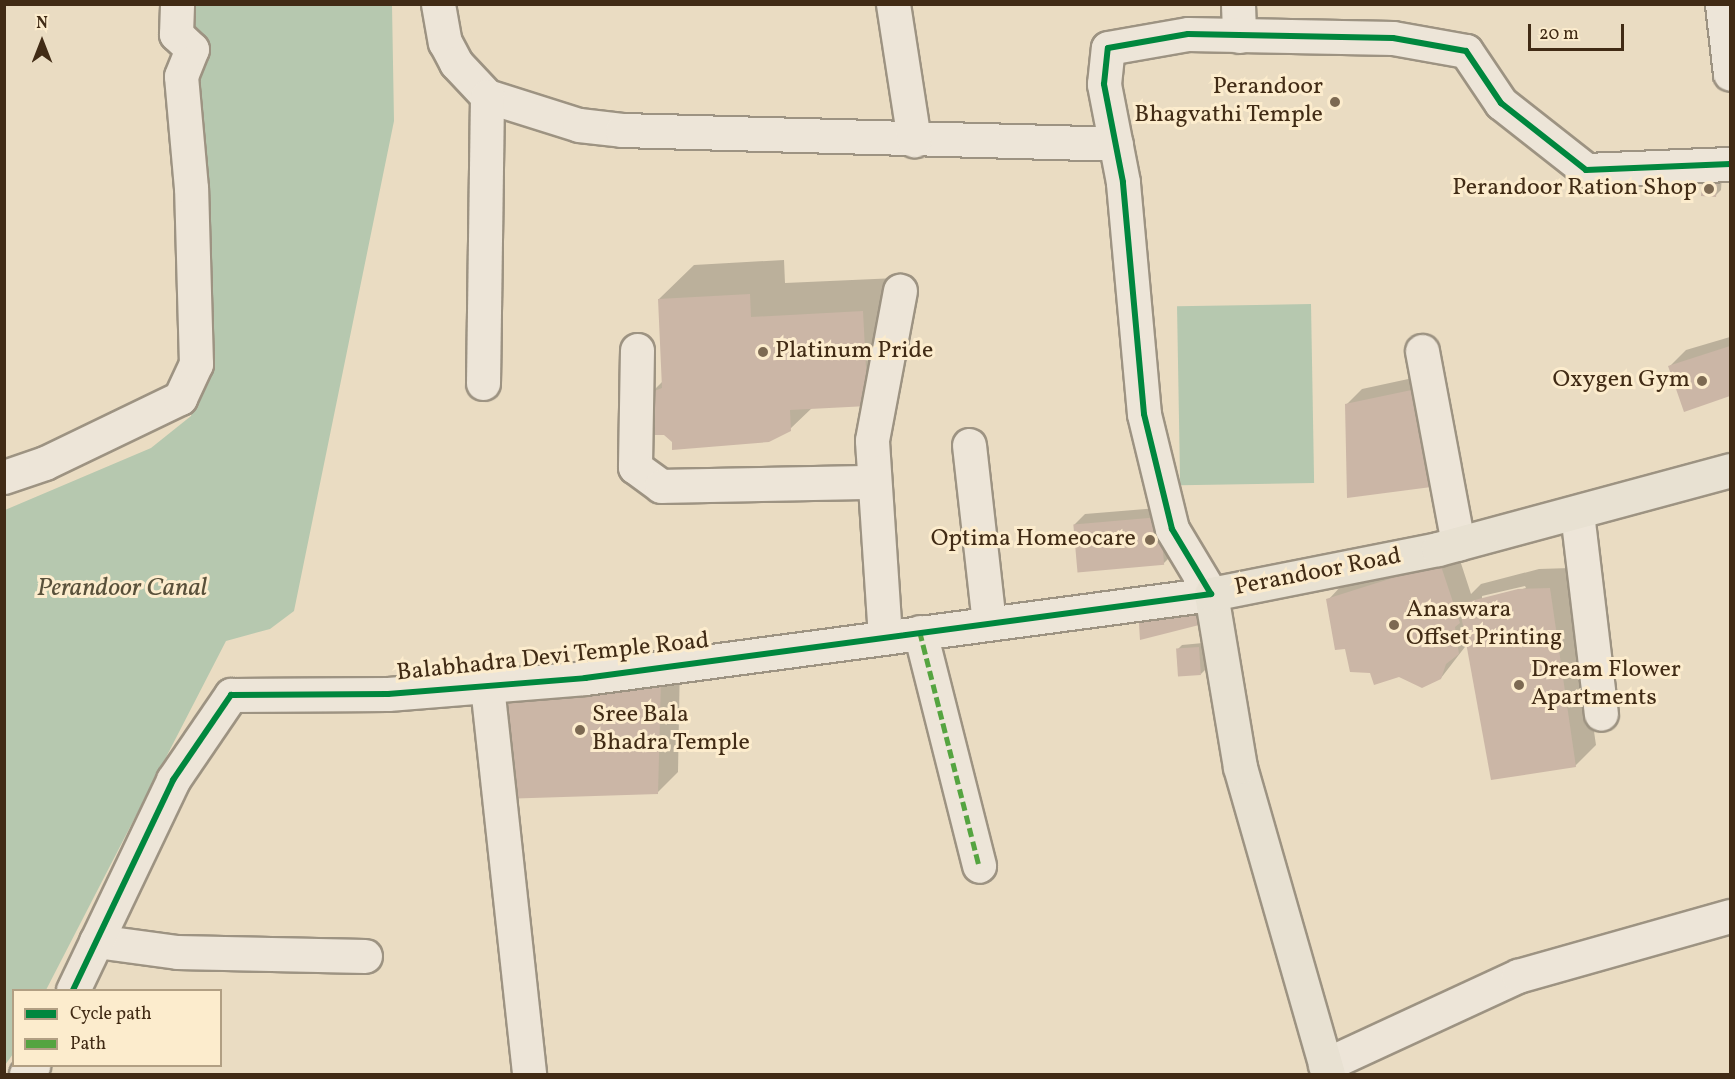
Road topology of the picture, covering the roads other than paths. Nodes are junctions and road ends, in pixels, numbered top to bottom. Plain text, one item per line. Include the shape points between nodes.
1 (177, 4) edge
2 (438, 4) edge
3 (893, 4) edge
4 (1722, 4) edge
5 (1238, 20) edge
6 (1731, 74) edge
7 (488, 96) junction
8 (914, 140) junction
9 (1116, 144) junction
10 (1731, 164) edge
11 (900, 291) dead end
12 (637, 350) dead end
13 (1422, 351) dead end
14 (483, 383) dead end
15 (969, 445) dead end
16 (1731, 470) edge
17 (4, 477) edge
18 (874, 482) junction
19 (1576, 513) junction
20 (1458, 544) junction
21 (1211, 594) junction
22 (989, 623) junction
23 (920, 632) junction
24 (885, 637) junction
25 (487, 686) junction
26 (1601, 714) dead end
27 (979, 866) dead end
28 (1731, 916) edge
29 (96, 941) junction
30 (364, 956) dead end
31 (73, 989) edge
32 (1326, 1070) edge
33 (529, 1074) edge

1 - 17 street via 176,34 192,49 182,76 191,189 196,364 180,398 45,463
2 - 7 street via 445,42 456,63
3 - 8 street
4 - 6 street
5 - 9 street via 1188,34 1108,48 1104,84
5 - 10 street via 1394,38 1466,51 1501,103 1586,170
7 - 8 street via 579,125 621,130
7 - 14 street
8 - 9 street
9 - 21 street via 1123,182 1144,414 1172,529
11 - 18 street via 872,440
12 - 18 street via 635,467 661,486
13 - 20 street
15 - 22 street
16 - 19 main road, Perandoor Road
18 - 24 street
19 - 20 main road, Perandoor Road
19 - 26 street
20 - 21 main road, Perandoor Road
21 - 22 street, Balabhadra Devi Temple Road
21 - 32 main road, Perandoor Road via 1240,767
22 - 23 street, Balabhadra Devi Temple Road
23 - 24 street, Balabhadra Devi Temple Road
23 - 27 street
24 - 25 street, Balabhadra Devi Temple Road via 585,678
25 - 29 street, Balabhadra Devi Temple Road via 388,694 231,695 173,780
25 - 33 street
28 - 32 street via 1518,976
29 - 30 street via 177,952
29 - 31 street, Balabhadra Devi Temple Road

